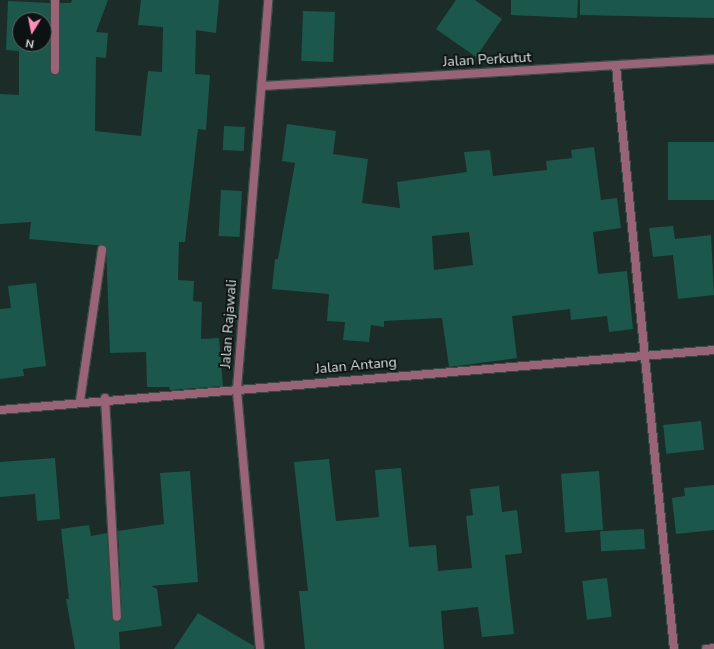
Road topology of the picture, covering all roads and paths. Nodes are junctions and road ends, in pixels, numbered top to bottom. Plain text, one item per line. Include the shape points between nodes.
1 (55, 0) edge
2 (268, 0) edge
3 (714, 58) edge
4 (616, 66) junction
5 (55, 70) dead end
6 (262, 86) junction
7 (102, 250) dead end
8 (714, 350) edge
9 (648, 357) junction
10 (237, 389) junction
11 (105, 398) junction
12 (80, 401) junction
13 (0, 410) edge
14 (117, 617) dead end
15 (714, 648) edge
16 (260, 649) edge
17 (674, 649) edge
18 (706, 649) edge

1 - 5 street
2 - 6 street, Jalan Rajawali
3 - 4 street, Jalan Perkutut
4 - 6 street, Jalan Perkutut
4 - 9 street
6 - 10 street, Jalan Rajawali
7 - 12 street
8 - 9 street, Jalan Antang
9 - 10 street, Jalan Antang
9 - 17 street
10 - 11 street, Jalan Antang
10 - 16 street, Jalan Rajawali
11 - 12 street, Jalan Antang
11 - 14 street
12 - 13 street, Jalan Antang
15 - 18 street

